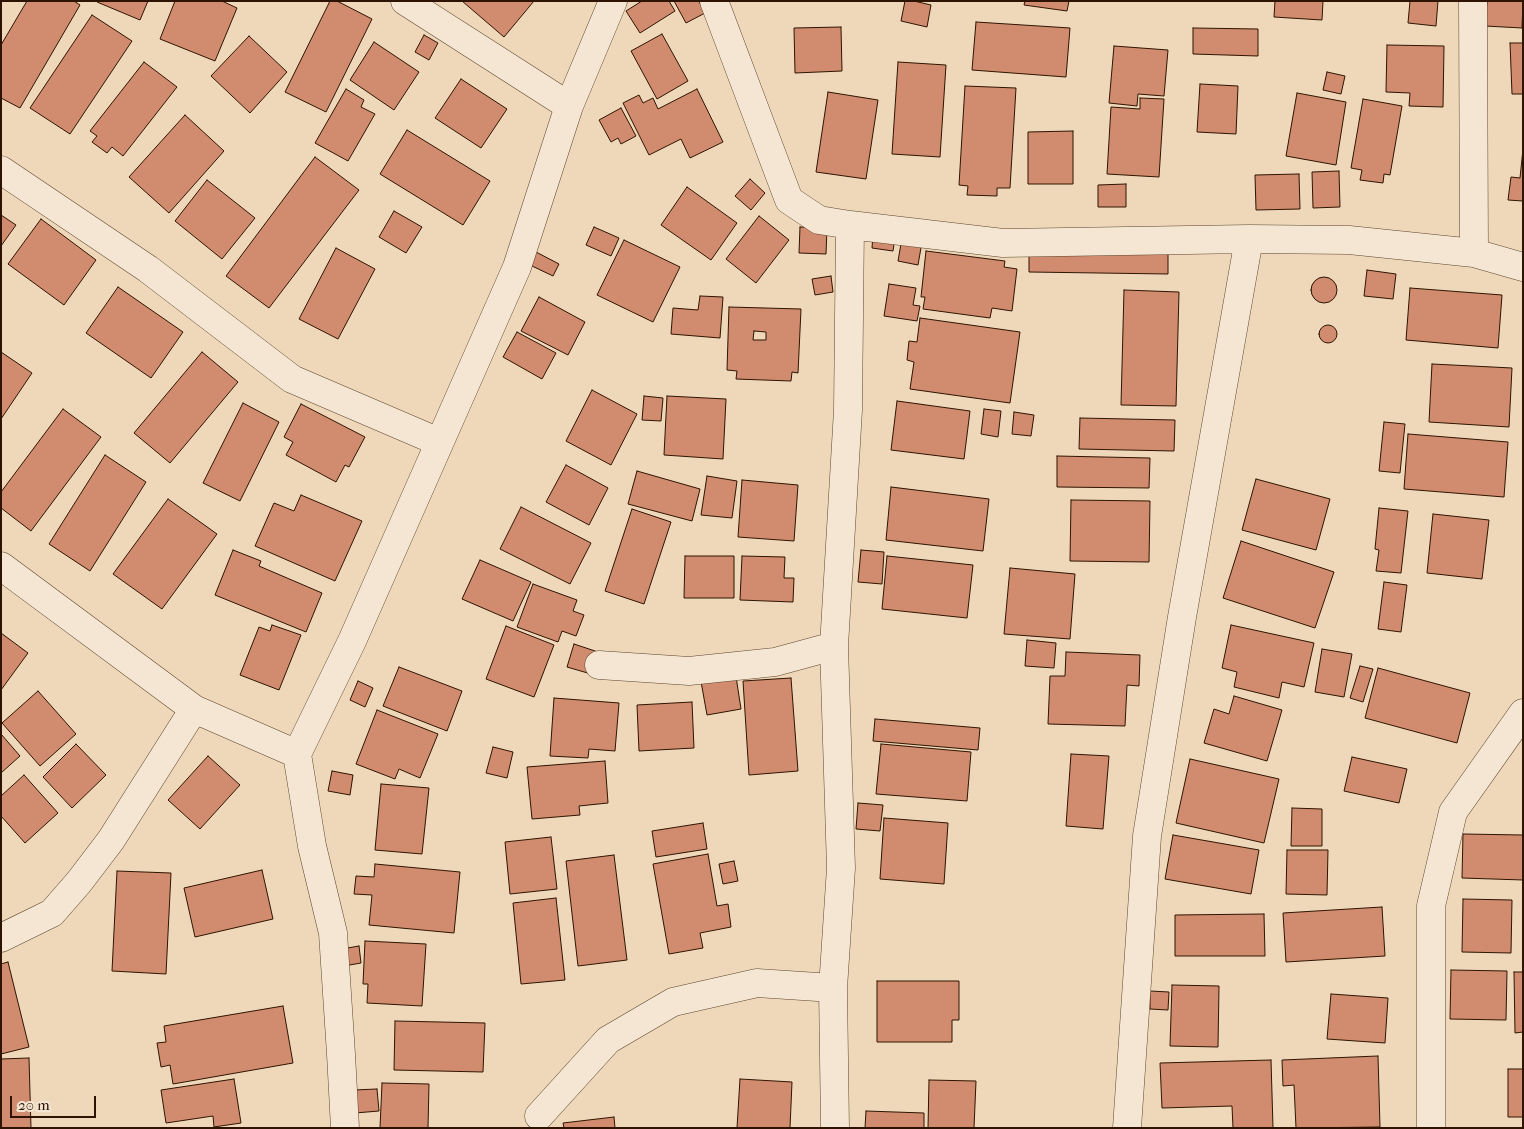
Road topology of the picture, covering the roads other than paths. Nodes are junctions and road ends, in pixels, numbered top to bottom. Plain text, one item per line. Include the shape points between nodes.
1 (405, 1) edge
2 (613, 1) edge
3 (714, 1) edge
4 (1473, 1) edge
5 (569, 106) junction
6 (1, 170) edge
7 (850, 225) junction
8 (1248, 239) junction
9 (1474, 253) junction
10 (1523, 266) edge
11 (439, 442) junction
12 (1, 566) edge
13 (834, 646) junction
14 (600, 665) dead end
15 (194, 708) junction
16 (1523, 713) edge
17 (297, 754) junction
18 (1, 938) edge
19 (833, 988) junction
20 (539, 1116) dead end
21 (345, 1128) edge
22 (835, 1128) edge
23 (1128, 1128) edge
24 (1431, 1128) edge

1 - 5 street
2 - 5 street
3 - 7 street via 789,200 819,220
4 - 9 street
5 - 11 street via 517,267
6 - 11 street via 148,269 292,379
7 - 8 street via 1003,243
7 - 13 street via 848,410
8 - 9 street via 1349,240
8 - 23 street via 1147,836
9 - 10 street
11 - 17 street via 352,641
12 - 15 street
13 - 14 street via 775,662 689,671
13 - 19 street via 841,868
15 - 17 street
15 - 18 street via 111,840 80,882 52,913
16 - 24 street via 1453,812 1431,906
17 - 21 street via 312,846 333,933
19 - 20 street via 757,983 673,1002 608,1040
19 - 22 street

